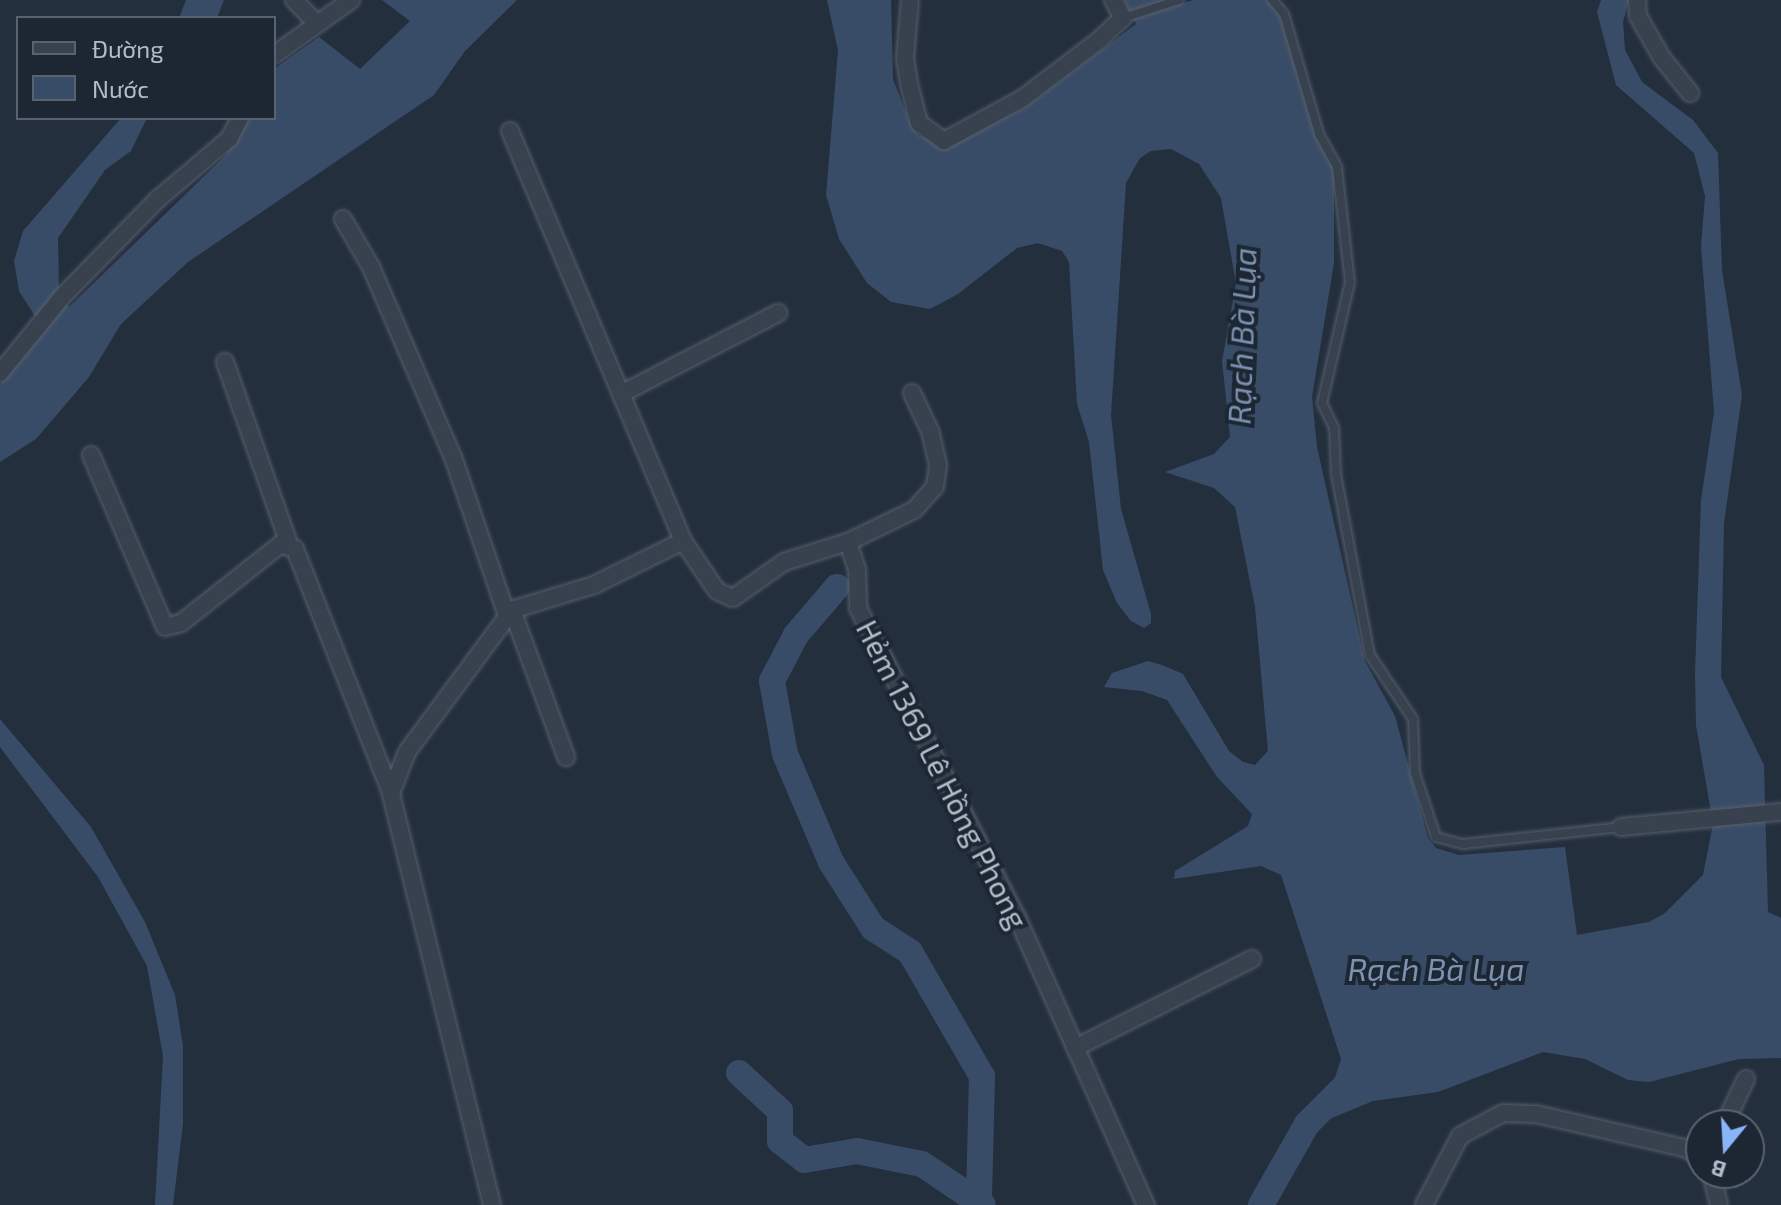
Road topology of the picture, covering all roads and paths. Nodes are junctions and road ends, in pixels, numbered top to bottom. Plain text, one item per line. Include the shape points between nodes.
1 (294, 0) edge
2 (351, 0) edge
3 (910, 0) edge
4 (1113, 0) edge
5 (1179, 0) edge
6 (1272, 0) edge
7 (1637, 0) edge
8 (1126, 17) junction
9 (316, 23) junction
10 (276, 53) edge
11 (1690, 93) dead end
12 (239, 120) edge
13 (510, 131) dead end
14 (343, 219) dead end
15 (778, 313) dead end
16 (225, 362) dead end
17 (0, 373) edge
18 (912, 393) dead end
19 (621, 394) junction
20 (91, 455) dead end
21 (683, 541) junction
22 (848, 542) junction
23 (289, 544) junction
24 (510, 613) junction
25 (566, 757) dead end
26 (391, 793) junction
27 (1774, 813) edge
28 (1621, 827) joint
29 (1252, 959) dead end
30 (1075, 1048) junction
31 (1746, 1079) dead end
32 (1732, 1109) edge
33 (1685, 1149) edge
34 (492, 1205) edge
35 (1146, 1205) edge
36 (1424, 1205) edge

1 - 9 street
2 - 9 street
3 - 8 street via 905,58 909,84 919,123 944,141 1023,98
4 - 8 street
5 - 8 lane
6 - 28 lane via 1284,14 1319,134 1337,167 1350,282 1322,403 1334,428 1336,474 1370,655 1413,719 1415,773 1436,837 1463,844
7 - 11 street via 1638,16
9 - 10 street
12 - 17 street via 229,139 158,199 62,297
13 - 19 street
14 - 24 street via 371,267 453,457
15 - 19 street
16 - 23 street
18 - 22 street via 930,431 938,465 935,487 914,510
19 - 21 street
20 - 23 street via 165,627 172,629 281,544
21 - 22 street via 717,591 733,598 784,562
21 - 24 street via 594,585
22 - 30 street, Hẻm 1369 Lê Hồng Phong via 857,570 858,608 1017,917
23 - 26 street via 300,558
24 - 25 street
24 - 26 street via 407,752
26 - 34 street
27 - 28 street
29 - 30 street
30 - 35 street, Hẻm 1369 Lê Hồng Phong
31 - 32 street
33 - 36 street via 1536,1114 1503,1113 1460,1136

